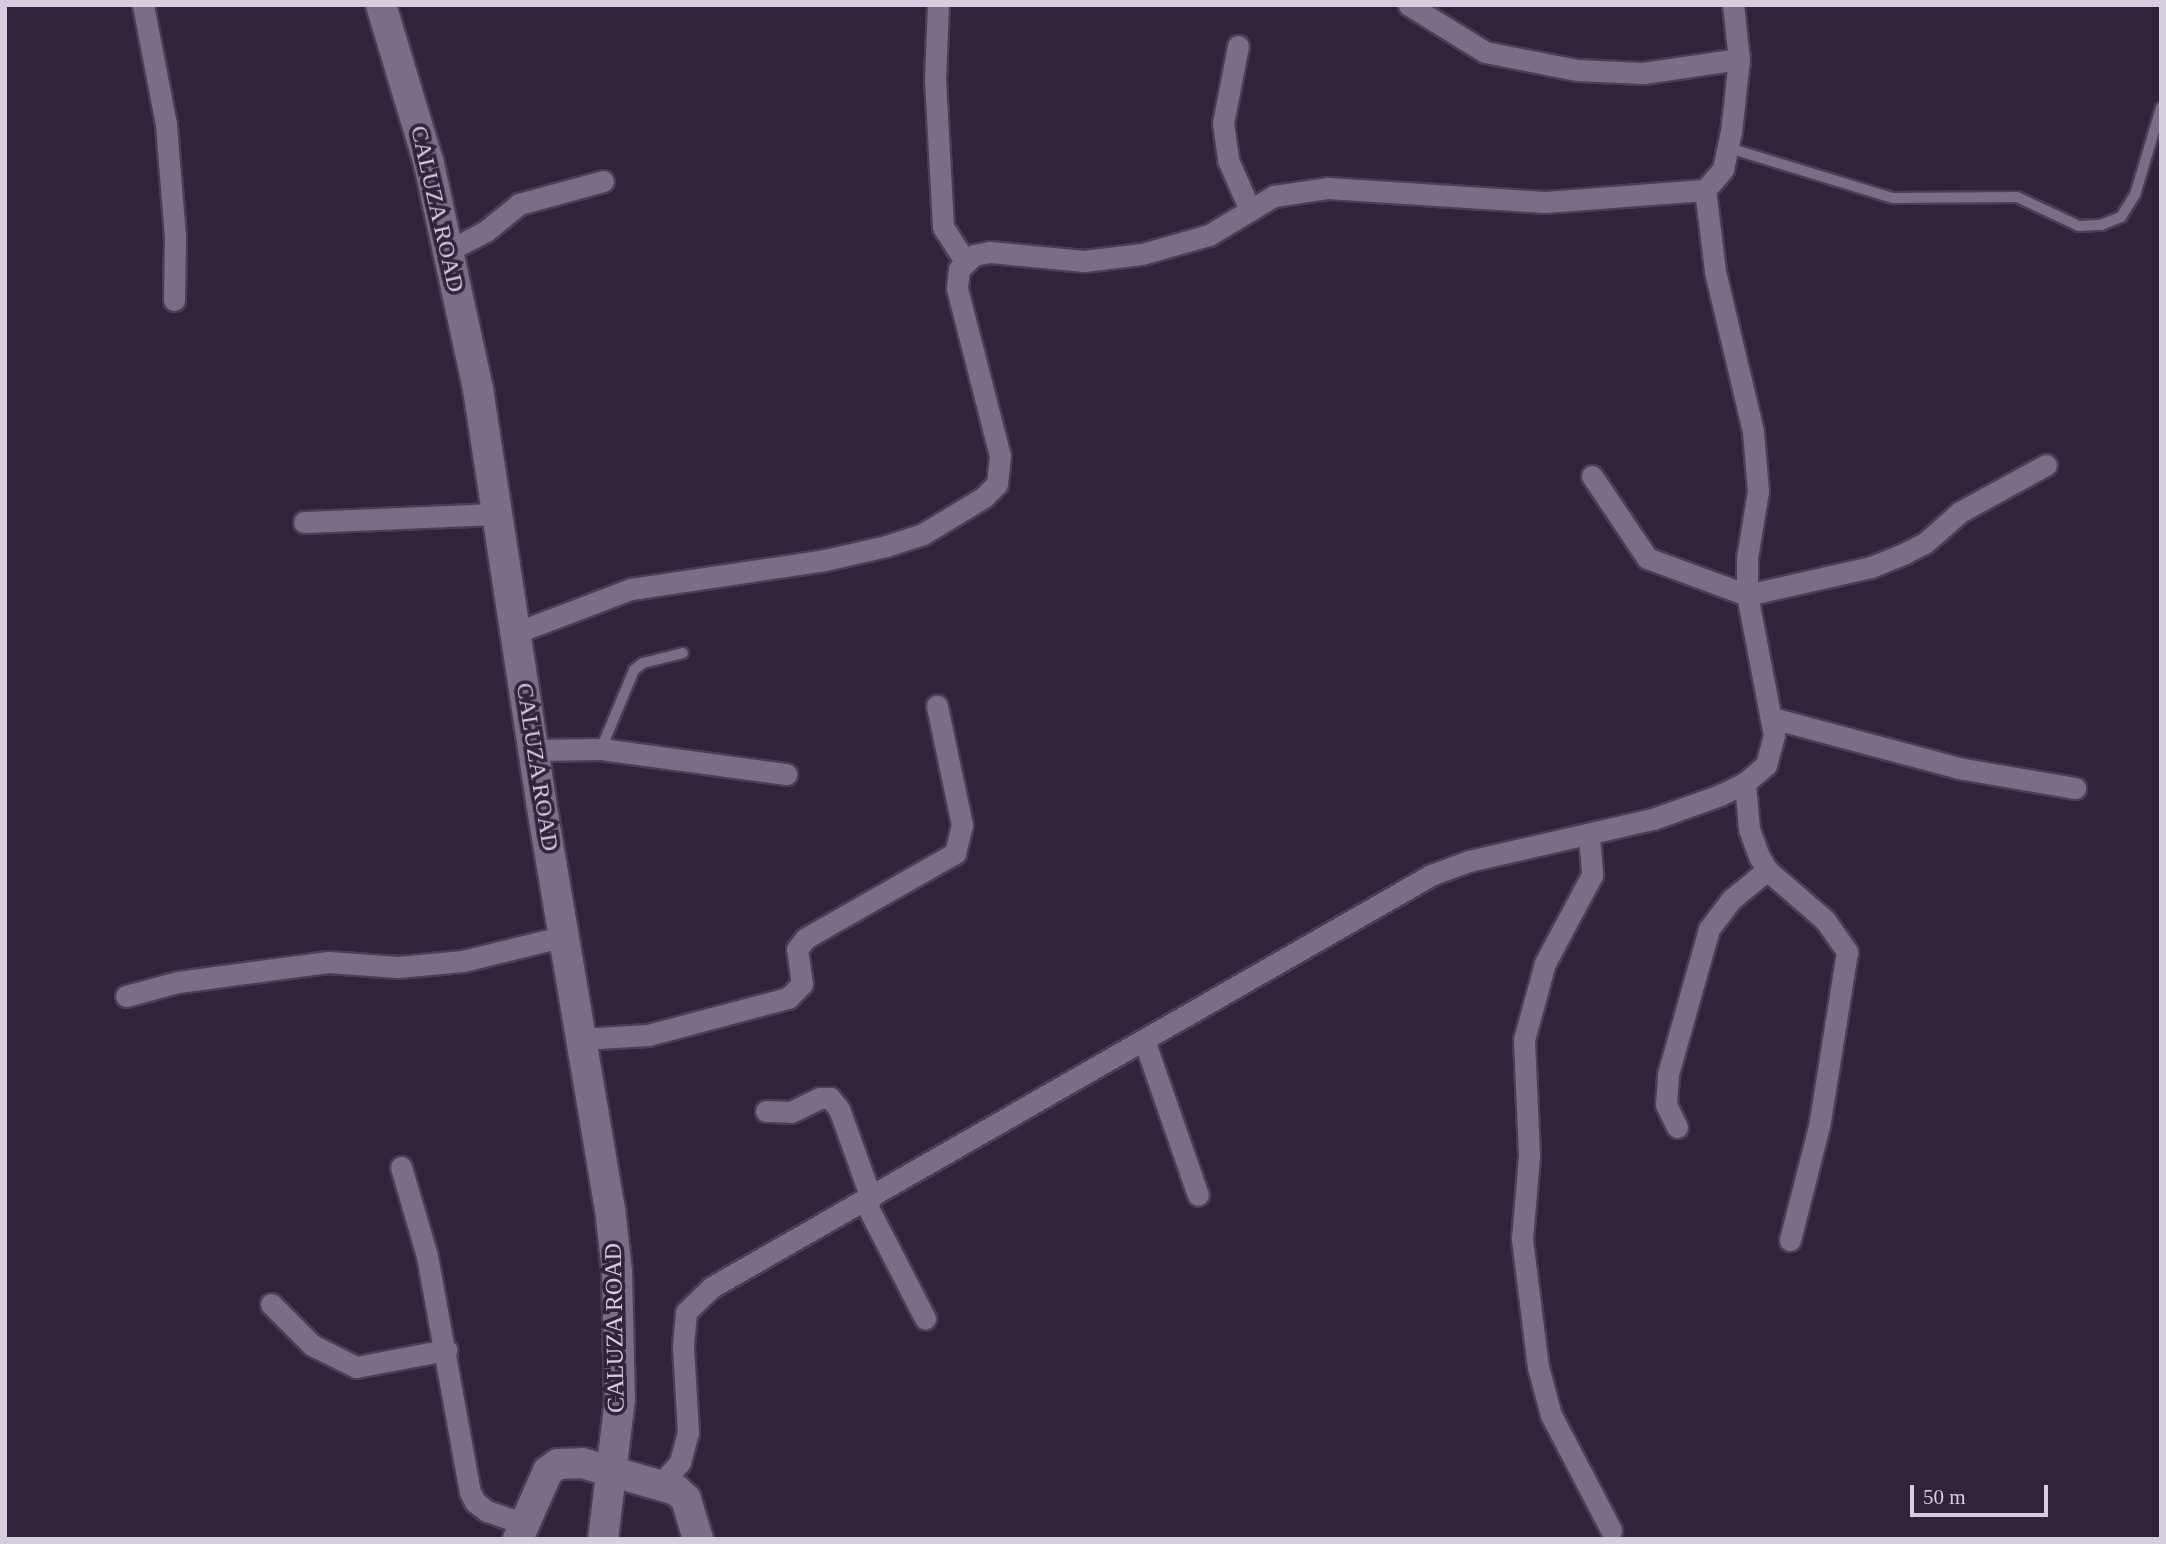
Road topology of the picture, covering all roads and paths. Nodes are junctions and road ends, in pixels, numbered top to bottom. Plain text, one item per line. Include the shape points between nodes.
1 (143, 5) edge
2 (381, 5) edge
3 (938, 5) edge
4 (1409, 5) edge
5 (1733, 5) edge
6 (1238, 46) dead end
7 (1739, 59) junction
8 (2161, 108) edge
9 (1729, 148) junction
10 (603, 181) dead end
11 (1705, 190) junction
12 (1250, 210) junction
13 (448, 251) junction
14 (965, 261) junction
15 (174, 300) dead end
16 (2046, 465) dead end
17 (1592, 476) dead end
18 (497, 514) junction
19 (304, 522) dead end
20 (1747, 595) junction
21 (515, 633) junction
22 (683, 653) dead end
23 (937, 706) dead end
24 (1772, 718) junction
25 (601, 749) junction
26 (534, 750) junction
27 (786, 774) dead end
28 (1745, 783) junction
29 (2075, 788) dead end
30 (1589, 837) junction
31 (1767, 870) junction
32 (565, 936) junction
33 (125, 996) dead end
34 (581, 1039) junction
35 (1144, 1040) junction
36 (766, 1111) dead end
37 (1677, 1127) dead end
38 (401, 1167) dead end
39 (1198, 1195) dead end
40 (868, 1200) junction
41 (1790, 1240) dead end
42 (271, 1304) dead end
43 (926, 1318) dead end
44 (446, 1350) junction
45 (612, 1469) junction
46 (661, 1484) junction
47 (1611, 1530) dead end
48 (520, 1531) edge
49 (603, 1539) edge
50 (698, 1539) edge

1 - 15 street via 166,125 175,236
2 - 13 street, CALUZA ROAD via 429,164
3 - 14 street via 935,79 943,227
4 - 7 street via 1485,52 1577,70 1643,73
5 - 7 street
6 - 12 street via 1223,123 1227,160
7 - 9 street
8 - 9 lane via 2135,195 2121,217 2101,225 2079,226 2017,197 1893,198
9 - 11 street via 1723,169
10 - 13 street via 519,204
11 - 12 street via 1545,202 1328,188 1274,196
11 - 20 street via 1715,271 1751,413 1758,491
12 - 14 street via 1209,235 1142,254 1084,261 990,252
13 - 18 street, CALUZA ROAD via 478,389
14 - 21 street via 957,288 1001,471 997,484 984,497 923,534 886,546 825,560 631,589
16 - 20 street via 1960,512 1925,543 1905,553 1871,567
17 - 20 street via 1647,558
18 - 19 street
18 - 21 street, CALUZA ROAD
20 - 24 street
21 - 26 street, CALUZA ROAD
22 - 25 lane via 634,670
23 - 34 street via 962,825 955,853 806,938 797,949 802,984 788,998 648,1035
24 - 28 street via 1773,752 1766,765
24 - 29 street via 1958,768
25 - 26 street
25 - 27 street
26 - 32 street, CALUZA ROAD
28 - 30 street via 1653,819
28 - 31 street via 1749,830
30 - 35 street via 1469,861 1431,875
30 - 47 street via 1592,875 1545,963 1524,1040 1529,1156 1522,1239 1538,1367 1551,1415
31 - 37 street via 1732,899 1709,929 1668,1073 1665,1104
31 - 41 street via 1825,920 1847,952 1819,1126
32 - 33 street via 463,961 398,967 328,962 178,982
32 - 34 street, CALUZA ROAD
34 - 45 street, CALUZA ROAD via 617,1271 620,1399
35 - 39 street
35 - 40 street
36 - 40 street via 792,1112 820,1098 836,1103
38 - 44 street via 427,1256
40 - 43 street
40 - 46 street via 695,1299 684,1326 689,1408 685,1448
42 - 44 street via 312,1346 356,1367
44 - 48 street via 466,1477 475,1502
45 - 46 street
45 - 48 street via 558,1464 548,1471
45 - 49 street, CALUZA ROAD
46 - 50 street via 686,1499

